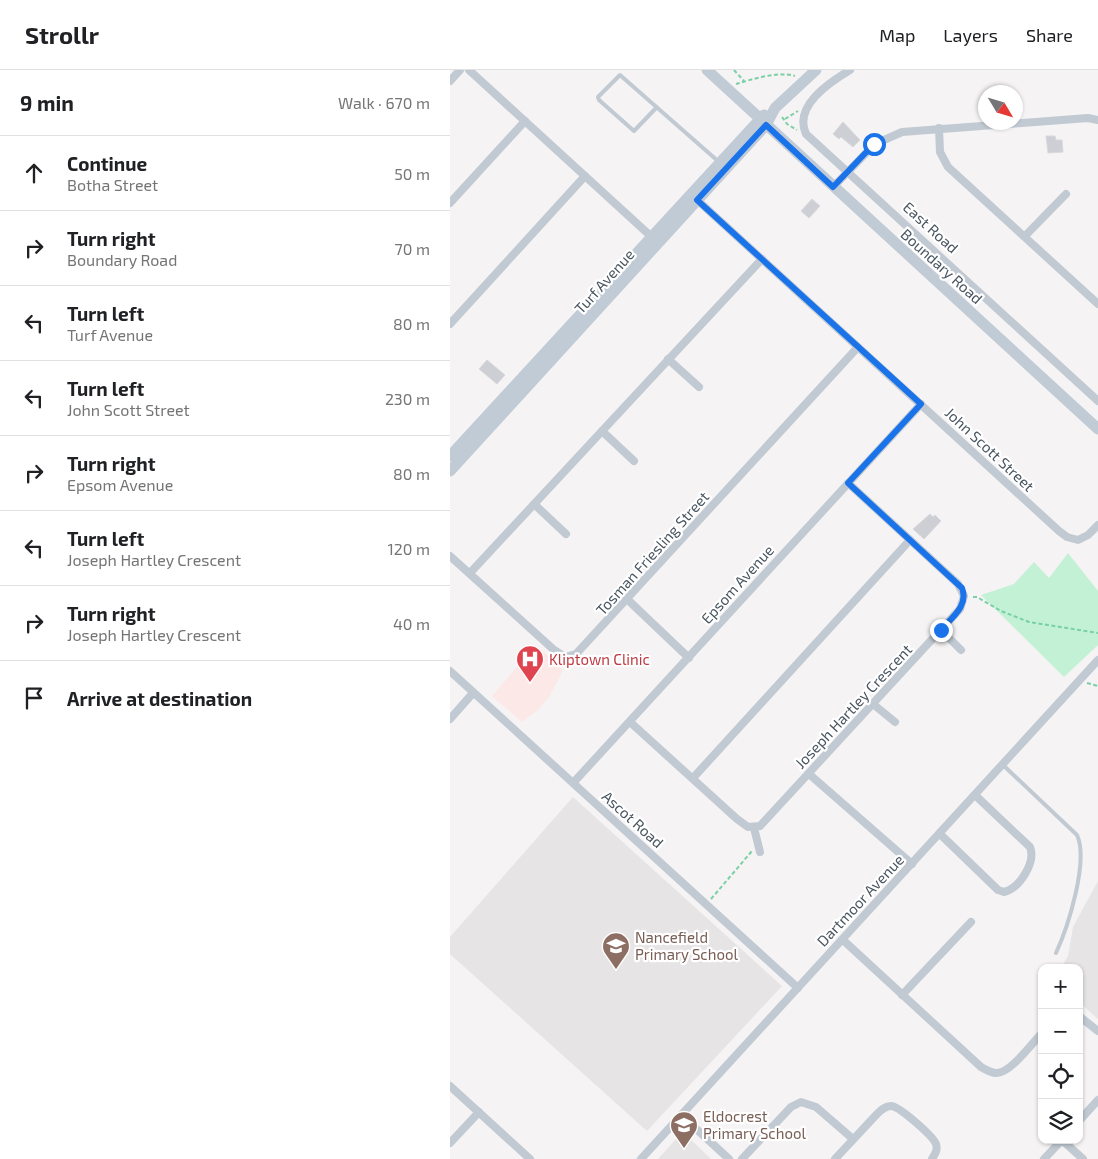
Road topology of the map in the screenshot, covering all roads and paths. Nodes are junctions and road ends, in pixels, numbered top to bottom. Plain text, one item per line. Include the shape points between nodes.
1 (460, 70) edge
2 (469, 70) edge
3 (707, 70) edge
4 (734, 70) edge
5 (816, 70) edge
6 (850, 70) edge
7 (805, 79) junction
8 (450, 81) edge
9 (744, 82) junction
10 (725, 87) junction
11 (657, 107) junction
12 (775, 108) junction
13 (1098, 120) edge
14 (525, 121) junction
15 (763, 122) junction
16 (939, 128) junction
17 (806, 134) junction
18 (719, 162) junction
19 (847, 172) junction
20 (586, 176) junction
21 (833, 187) junction
22 (1066, 194) dead end
23 (694, 197) junction
24 (450, 203) edge
25 (1025, 236) junction
26 (655, 240) junction
27 (762, 259) junction
28 (1098, 304) edge
29 (450, 324) edge
30 (858, 347) junction
31 (668, 359) junction
32 (699, 387) dead end
33 (1098, 401) edge
34 (921, 404) junction
35 (1098, 429) edge
36 (602, 431) junction
37 (450, 456) edge
38 (634, 461) dead end
39 (450, 471) edge
40 (848, 483) junction
41 (534, 504) junction
42 (1098, 525) edge
43 (566, 534) dead end
44 (910, 540) junction
45 (450, 556) edge
46 (470, 573) junction
47 (964, 596) junction
48 (628, 600) junction
49 (941, 630) junction
50 (1098, 633) edge
51 (962, 650) dead end
52 (689, 658) junction
53 (1098, 660) edge
54 (450, 671) edge
55 (473, 692) junction
56 (873, 704) junction
57 (450, 719) edge
58 (630, 722) junction
59 (895, 722) dead end
60 (1003, 765) junction
61 (808, 774) junction
62 (693, 778) junction
63 (573, 784) junction
64 (975, 795) junction
65 (754, 828) junction
66 (940, 834) junction
67 (758, 843) junction
68 (760, 852) dead end
69 (912, 864) junction
70 (707, 904) dead end
71 (971, 922) dead end
72 (843, 940) junction
73 (1056, 953) dead end
74 (798, 988) junction
75 (902, 996) junction
76 (1083, 1019) edge
77 (1098, 1031) edge
78 (1038, 1037) edge
79 (450, 1086) edge
80 (1098, 1100) edge
81 (479, 1112) junction
82 (681, 1115) junction
83 (1083, 1117) edge
84 (853, 1139) junction
85 (450, 1143) edge
86 (1058, 1144) edge
87 (1066, 1144) edge
88 (530, 1159) edge
89 (641, 1159) edge
90 (729, 1159) edge
91 (742, 1159) edge
92 (835, 1159) edge
93 (932, 1159) edge
94 (1044, 1159) edge
95 (1083, 1159) edge

1 - 8 street
2 - 14 street
3 - 10 main road
4 - 9 path
5 - 7 main road, Turf Avenue
6 - 17 street via 810,102 803,124
7 - 9 path via 789,74
7 - 12 main road, Turf Avenue
9 - 10 path
10 - 15 main road
11 - 11 lane via 634,131 598,98 620,75
11 - 18 lane
12 - 15 main road, Turf Avenue
12 - 17 path via 788,124
13 - 16 street
14 - 20 street
14 - 24 street
15 - 18 main road, Turf Avenue
15 - 21 main road, Boundary Road
15 - 23 main road, Turf Avenue
16 - 19 street via 902,132 883,138
16 - 25 street via 940,152 944,162
17 - 19 street, East Road
18 - 23 main road, Turf Avenue
19 - 21 street
19 - 33 street, East Road
20 - 26 street
20 - 29 street
21 - 35 main road, Boundary Road
22 - 25 street
23 - 26 main road, Turf Avenue
23 - 27 street, John Scott Street
25 - 28 street
26 - 37 main road, Turf Avenue
26 - 39 main road, Turf Avenue
27 - 30 street, John Scott Street
27 - 31 street
30 - 34 street, John Scott Street
30 - 48 street, Tosman Friesling Street
31 - 32 street
31 - 36 street
34 - 40 street, Epsom Avenue
34 - 42 street, John Scott Street via 1067,537 1073,540 1084,538
36 - 38 street
36 - 41 street
40 - 44 street
40 - 52 street, Epsom Avenue
41 - 43 street
41 - 46 street
44 - 47 street via 958,584
44 - 62 street
45 - 46 street, Tosman Friesling Street
46 - 48 street, Tosman Friesling Street via 553,650 565,657 582,650
47 - 49 street, Joseph Hartley Crescent via 960,609
47 - 50 path via 977,597 1029,622
48 - 52 street
49 - 51 street
49 - 56 street, Joseph Hartley Crescent
52 - 58 street, Epsom Avenue
53 - 60 street, Dartmoor Avenue
54 - 55 street, Ascot Road
55 - 57 street
55 - 63 street, Ascot Road
56 - 59 street
56 - 61 street, Joseph Hartley Crescent
58 - 62 street
58 - 63 street, Epsom Avenue
60 - 64 street, Dartmoor Avenue
60 - 73 lane via 1077,835 1082,847 1072,909
61 - 65 street, Joseph Hartley Crescent via 765,822
61 - 69 street
62 - 65 street via 737,819
63 - 74 street, Ascot Road
64 - 66 street, Dartmoor Avenue
64 - 66 street via 1030,847 1031,862 1013,886 1004,892 998,890
65 - 67 street
66 - 69 street, Dartmoor Avenue
67 - 68 street
67 - 70 path
69 - 72 street, Dartmoor Avenue
71 - 75 street
72 - 74 street, Dartmoor Avenue
72 - 75 street
74 - 82 street, Dartmoor Avenue
75 - 78 street via 992,1073 1010,1068
76 - 77 street
79 - 81 street
80 - 83 street
81 - 85 street
81 - 88 street
82 - 89 street, Dartmoor Avenue
82 - 90 street
84 - 91 street via 809,1102 801,1102 791,1107
84 - 92 street
84 - 93 street via 884,1108 896,1107 934,1141 936,1150
86 - 94 street
87 - 95 street

